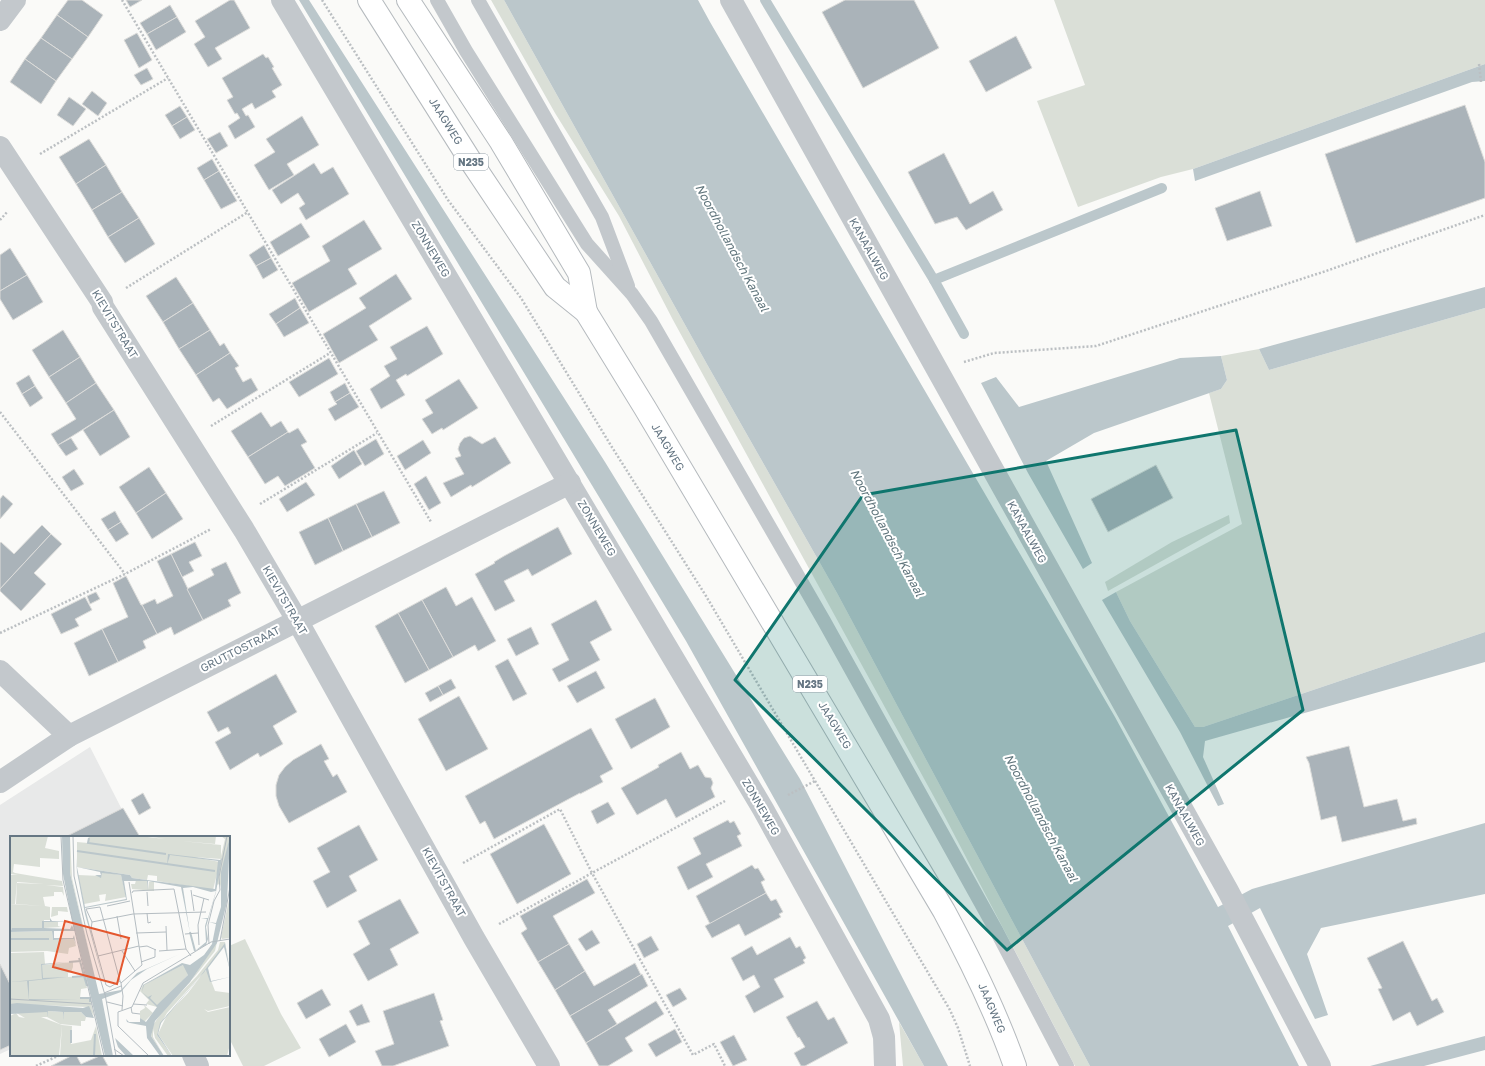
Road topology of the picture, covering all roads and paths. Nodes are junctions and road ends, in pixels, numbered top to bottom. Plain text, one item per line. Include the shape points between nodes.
1 (15, 0) edge
2 (122, 0) edge
3 (282, 0) edge
4 (322, 0) edge
5 (370, 0) edge
6 (408, 0) edge
7 (437, 0) edge
8 (478, 0) edge
9 (731, 0) edge
10 (0, 20) edge
11 (1479, 64) dead end
12 (168, 78) junction
13 (1481, 82) dead end
14 (0, 147) edge
15 (15, 170) junction
16 (248, 212) junction
17 (1485, 215) edge
18 (632, 294) junction
19 (102, 302) junction
20 (586, 312) junction
21 (330, 353) junction
22 (966, 361) dead end
23 (0, 412) edge
24 (377, 433) junction
25 (186, 440) junction
26 (570, 483) junction
27 (236, 518) junction
28 (445, 546) junction
29 (125, 574) junction
30 (297, 620) junction
31 (0, 633) edge
32 (0, 672) edge
33 (69, 736) junction
34 (0, 782) edge
35 (750, 787) junction
36 (592, 873) junction
37 (440, 876) junction
38 (474, 938) junction
39 (58, 1056) edge
40 (193, 1056) edge
41 (36, 1066) edge
42 (198, 1066) edge
43 (549, 1066) edge
44 (725, 1066) edge
45 (885, 1066) edge
46 (970, 1066) edge
47 (1015, 1066) edge
48 (1067, 1066) edge
49 (1320, 1066) edge

1 - 10 street
2 - 12 path
3 - 26 street, ZONNEWEG
4 - 46 path via 448,200 521,298 706,596 950,1010
5 - 20 main road, JAAGWEG / N235 via 470,160 555,287
6 - 20 main road, JAAGWEG / N235 via 501,142 579,273
7 - 18 lane via 466,51 587,244
8 - 18 lane via 602,217
9 - 49 street, KANAALWEG via 1228,891
11 - 13 path
12 - 15 path
12 - 16 path
14 - 15 street, KIEVITSTRAAT
15 - 19 street, KIEVITSTRAAT
16 - 19 path
16 - 21 path
17 - 22 path via 1326,271 1096,346 994,353
18 - 48 lane via 652,321 824,621 997,932
19 - 25 street, KIEVITSTRAAT
20 - 47 main road, JAAGWEG / N235 via 944,910 967,953
21 - 24 path
21 - 25 path
23 - 29 path
24 - 27 path
24 - 28 path
25 - 27 street, KIEVITSTRAAT
26 - 28 street, GRUTTOSTRAAT
26 - 35 street, ZONNEWEG
27 - 29 path
27 - 30 street, KIEVITSTRAAT
28 - 30 street, GRUTTOSTRAAT
29 - 31 path
30 - 33 street, GRUTTOSTRAAT
30 - 37 street, KIEVITSTRAAT
32 - 33 street
33 - 34 street, GRUTTOSTRAAT
35 - 36 path
35 - 45 street, ZONNEWEG via 879,1019 884,1037
36 - 37 path via 560,809
36 - 38 path
36 - 44 path via 693,1054 714,1044
37 - 38 street, KIEVITSTRAAT
38 - 43 street, KIEVITSTRAAT
39 - 41 path
40 - 42 street

